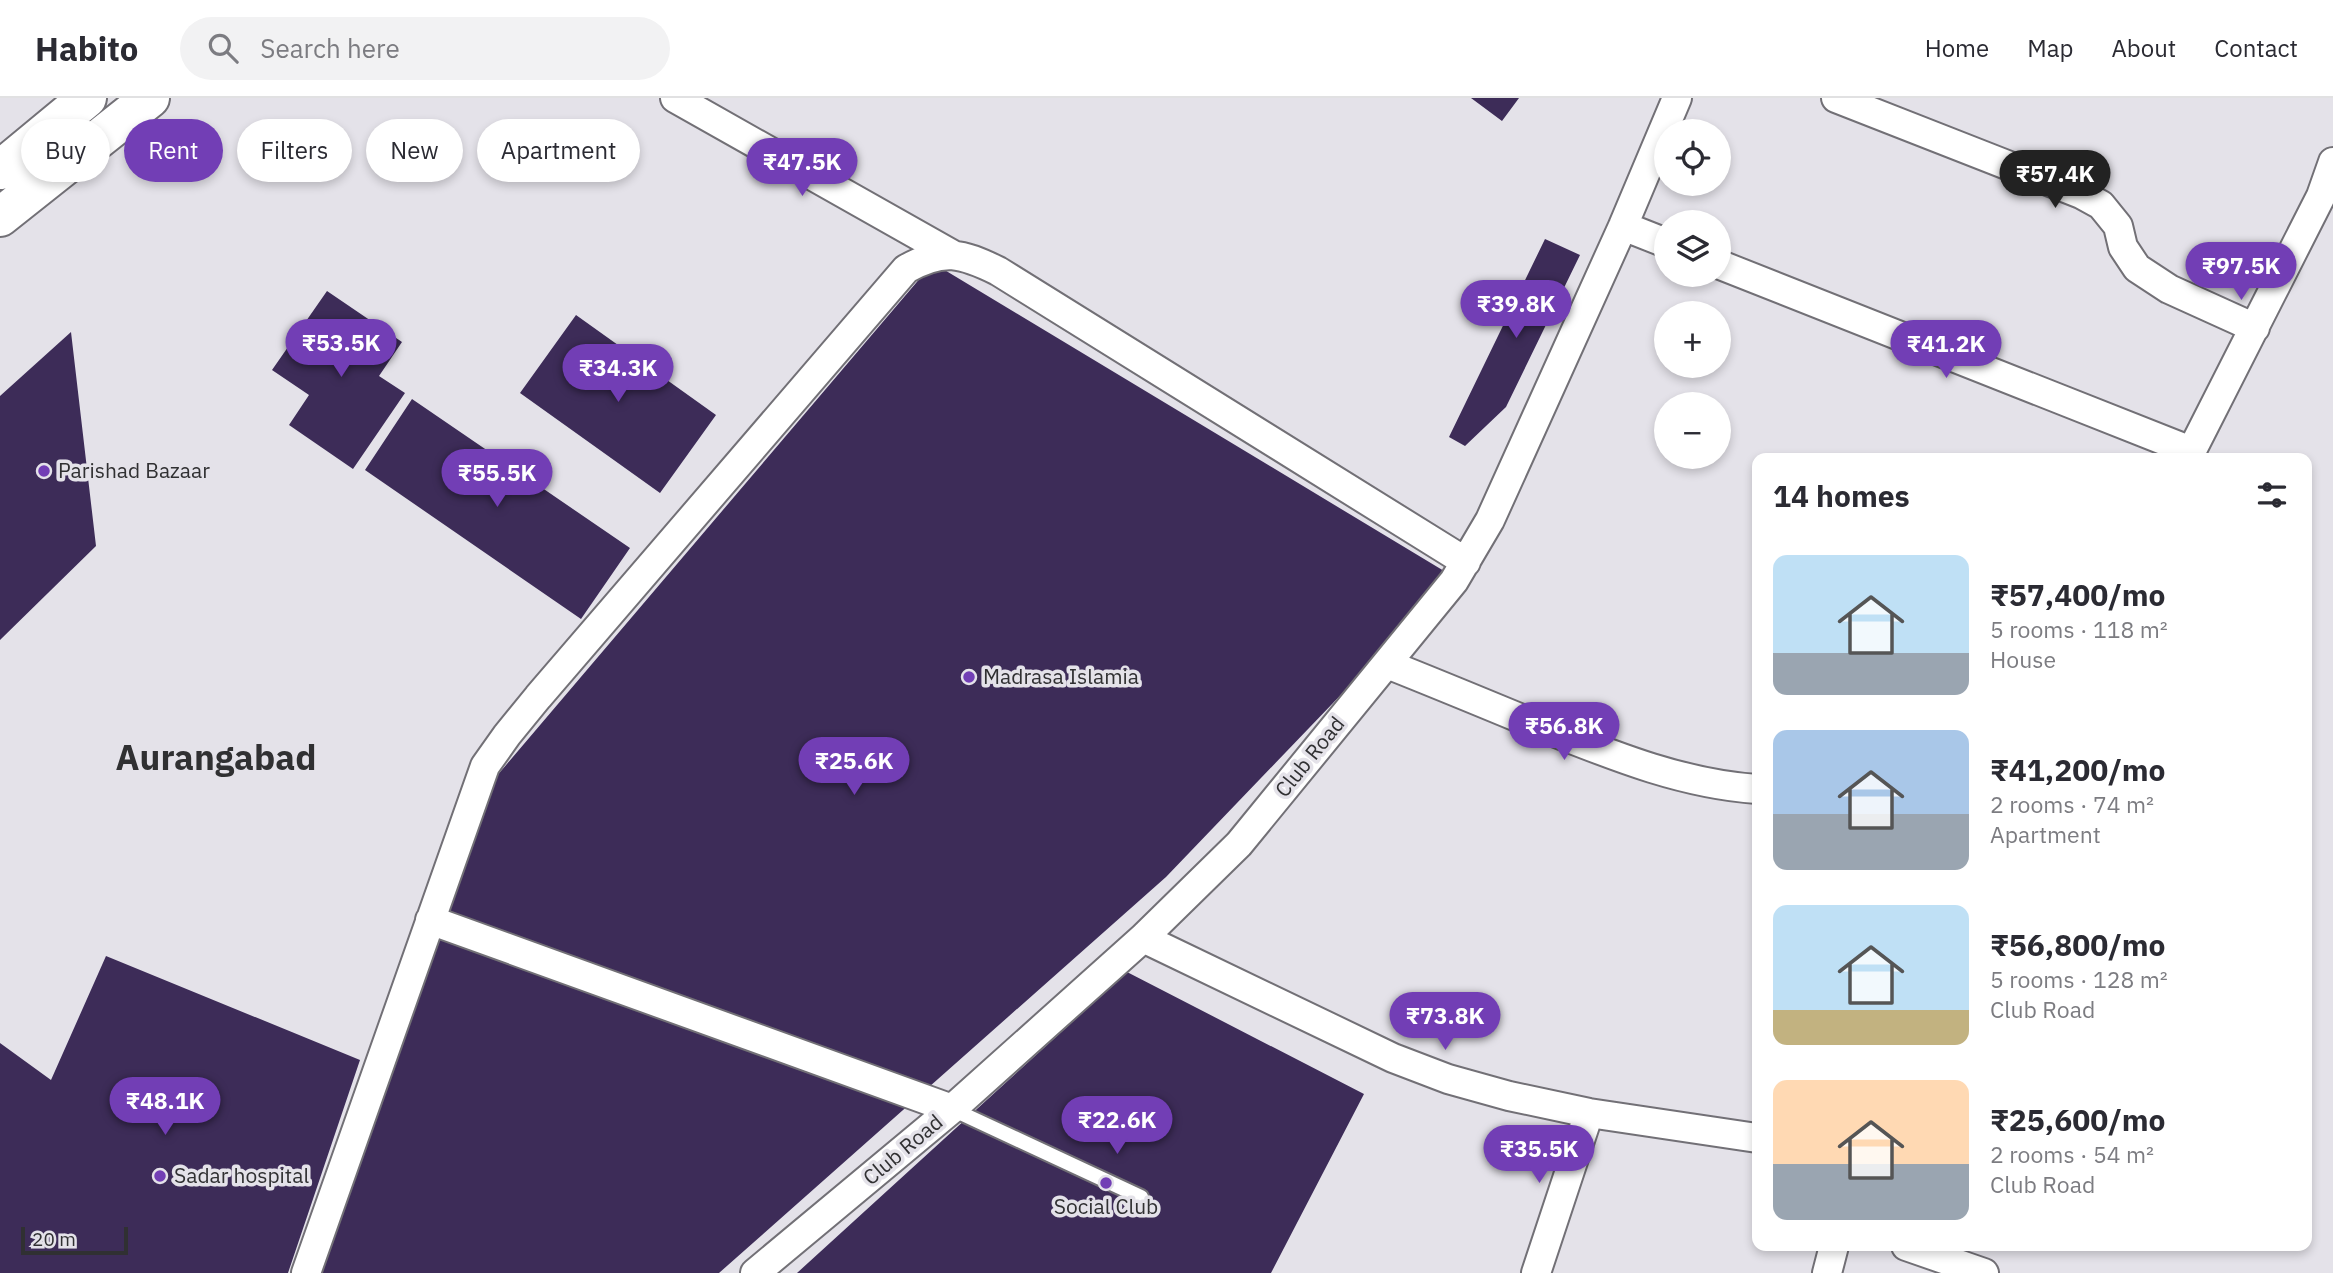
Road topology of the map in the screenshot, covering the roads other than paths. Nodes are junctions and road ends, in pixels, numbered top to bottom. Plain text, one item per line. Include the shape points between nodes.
1 (87, 98) edge
2 (150, 98) edge
3 (675, 98) edge
4 (1677, 98) edge
5 (1836, 98) edge
6 (2333, 162) edge
7 (0, 170) edge
8 (0, 217) edge
9 (1623, 226) junction
10 (1654, 238) edge
11 (953, 255) junction
12 (1731, 269) edge
13 (2255, 328) junction
14 (2184, 453) edge
15 (2190, 453) edge
16 (1466, 562) junction
17 (1387, 664) junction
18 (1752, 789) edge
19 (430, 920) junction
20 (1143, 938) junction
21 (952, 1110) junction
22 (1589, 1113) junction
23 (1752, 1137) edge
24 (1141, 1197) dead end
25 (1833, 1251) edge
26 (1920, 1251) edge
27 (306, 1273) edge
28 (755, 1273) edge
29 (1536, 1273) edge
30 (1827, 1273) edge
31 (1984, 1273) edge

1 - 7 main road
2 - 8 main road
3 - 11 street
4 - 9 street, Club Road
5 - 13 street via 2081,194 2101,205 2118,226 2123,247 2137,268 2169,289
6 - 13 street via 2321,196
9 - 10 street
9 - 16 street, Club Road
11 - 16 street via 998,271
11 - 19 street via 927,258 906,269 506,735 485,766
12 - 14 street
13 - 15 street
16 - 17 street, Club Road
17 - 18 street via 1659,771 1712,785
17 - 20 street, Club Road via 1239,844
19 - 21 street
19 - 27 street
20 - 21 street, Club Road
20 - 22 street via 1404,1062 1460,1083
21 - 24 lane
21 - 28 street, Club Road
22 - 23 street
22 - 29 street
25 - 30 street
26 - 31 street

